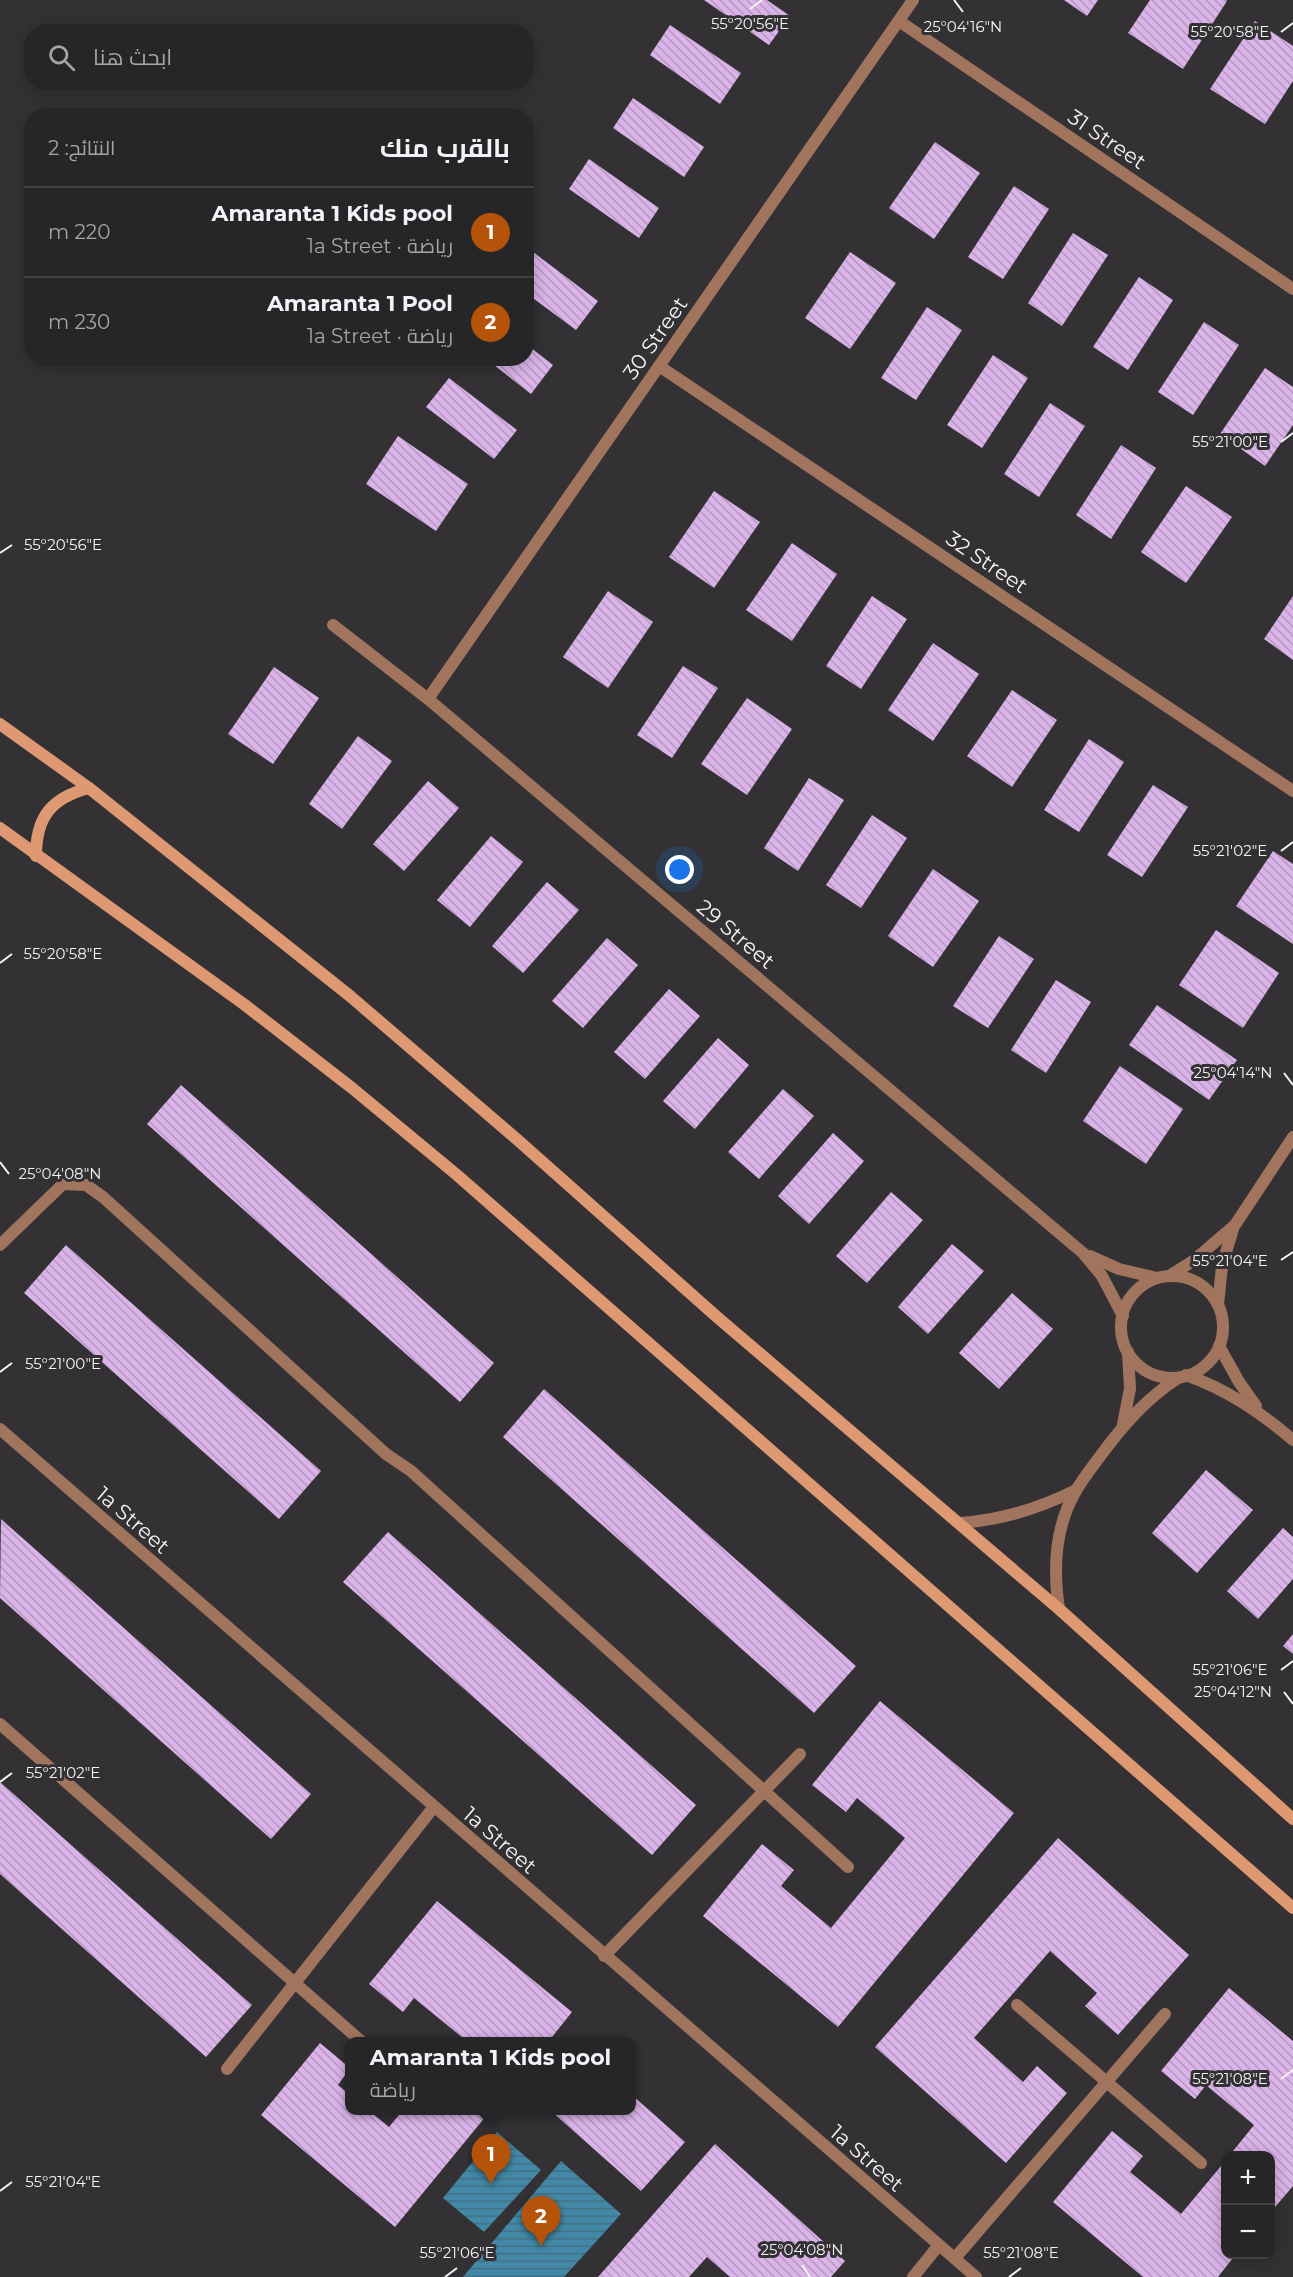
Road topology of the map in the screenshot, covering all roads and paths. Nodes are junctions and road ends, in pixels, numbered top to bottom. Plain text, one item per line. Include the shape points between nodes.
1 (913, 0) edge
2 (899, 21) junction
3 (1293, 289) edge
4 (659, 366) junction
5 (333, 625) dead end
6 (428, 699) junction
7 (0, 724) edge
8 (89, 788) junction
9 (1293, 790) edge
10 (0, 828) edge
11 (36, 856) junction
12 (1293, 1137) edge
13 (1234, 1225) junction
14 (0, 1245) edge
15 (1083, 1253) junction
16 (1163, 1277) junction
17 (1218, 1306) junction
18 (1123, 1316) junction
19 (1219, 1346) junction
20 (1128, 1352) junction
21 (1183, 1376) junction
22 (1262, 1414) junction
23 (1123, 1425) junction
24 (0, 1429) edge
25 (1293, 1440) edge
26 (1076, 1490) junction
27 (960, 1523) junction
28 (1059, 1609) junction
29 (0, 1724) edge
30 (800, 1754) dead end
31 (764, 1792) junction
32 (433, 1808) junction
33 (1293, 1819) edge
34 (848, 1867) dead end
35 (1293, 1908) edge
36 (604, 1956) junction
37 (296, 1984) junction
38 (1017, 2005) dead end
39 (1165, 2014) dead end
40 (356, 2037) edge
41 (227, 2069) dead end
42 (1107, 2082) junction
43 (1202, 2163) dead end
44 (939, 2245) junction
45 (955, 2259) junction
46 (913, 2277) edge
47 (976, 2277) edge

1 - 2 street, 30 Street
2 - 3 street, 31 Street
2 - 4 street, 30 Street
4 - 6 street, 30 Street
4 - 9 street, 32 Street
5 - 6 street, 29 Street
6 - 15 street, 29 Street
7 - 8 street
8 - 11 street via 70,793 42,818
8 - 27 street via 350,996
10 - 11 street
11 - 35 street via 245,1005 457,1175
12 - 13 street
13 - 16 street via 1193,1261
13 - 17 street via 1221,1266
14 - 31 street via 63,1184 86,1185 103,1197
15 - 16 street, 29 Street via 1119,1269
15 - 18 street, 29 Street via 1102,1276
16 - 17 street via 1185,1277 1198,1283
16 - 18 street via 1144,1284 1134,1293
17 - 19 street via 1222,1319
18 - 20 street via 1121,1328
19 - 21 street via 1200,1369
19 - 22 street
20 - 21 street via 1150,1372 1164,1377
20 - 23 street via 1130,1389
21 - 22 street via 1226,1391
21 - 23 street via 1149,1399
22 - 25 street
23 - 26 street
24 - 32 street, 1a Street
26 - 27 street via 1032,1510
26 - 28 street via 1057,1548
27 - 28 street
28 - 33 street
29 - 37 street
30 - 31 street
31 - 34 street
31 - 36 street
32 - 36 street, 1a Street
32 - 37 street
36 - 44 street, 1a Street
37 - 40 street
37 - 41 street
38 - 42 street
39 - 42 street
42 - 43 street
42 - 45 street
44 - 45 street, 1a Street
44 - 46 street
45 - 47 street, 1a Street

